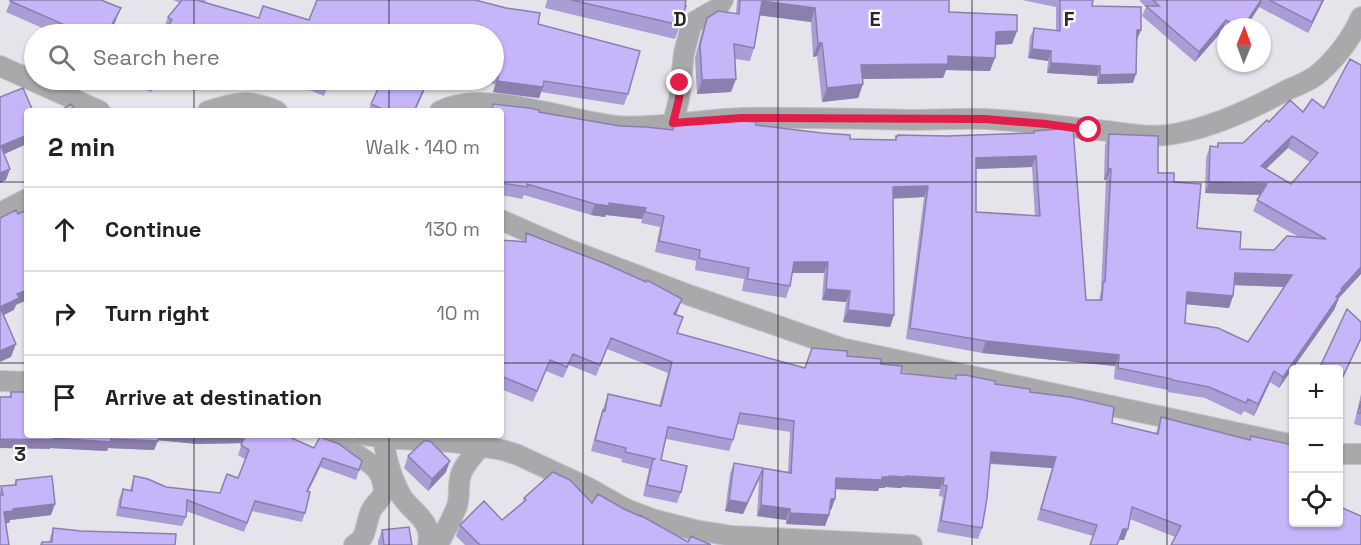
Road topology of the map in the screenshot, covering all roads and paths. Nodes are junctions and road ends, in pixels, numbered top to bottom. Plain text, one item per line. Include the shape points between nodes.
1 (723, 0) edge
2 (1361, 17) edge
3 (0, 66) edge
4 (24, 77) edge
5 (53, 90) edge
6 (93, 108) edge
7 (217, 108) edge
8 (268, 108) edge
9 (450, 108) edge
10 (673, 123) junction
11 (24, 201) edge
12 (0, 213) edge
13 (504, 221) edge
14 (0, 381) edge
15 (24, 382) edge
16 (339, 438) edge
17 (374, 438) edge
18 (399, 438) edge
19 (1289, 444) edge
20 (481, 446) junction
21 (1343, 454) edge
22 (1361, 454) edge
23 (433, 543) edge
24 (354, 545) edge
25 (912, 545) edge

1 - 10 street via 718,8 691,26
2 - 10 street via 1336,57 1316,76 1201,128 1171,135 985,119 741,118
3 - 4 street
5 - 6 street
7 - 8 street via 250,102
9 - 10 street via 481,103 615,126
11 - 12 street
13 - 19 street via 689,295 841,348
14 - 15 street
16 - 24 street via 375,467 383,483 383,494 370,510 364,536
17 - 23 street via 402,497 427,526
18 - 20 street
20 - 23 street via 461,472 453,516
20 - 25 street via 518,455 626,509 695,530 732,536
21 - 22 street

